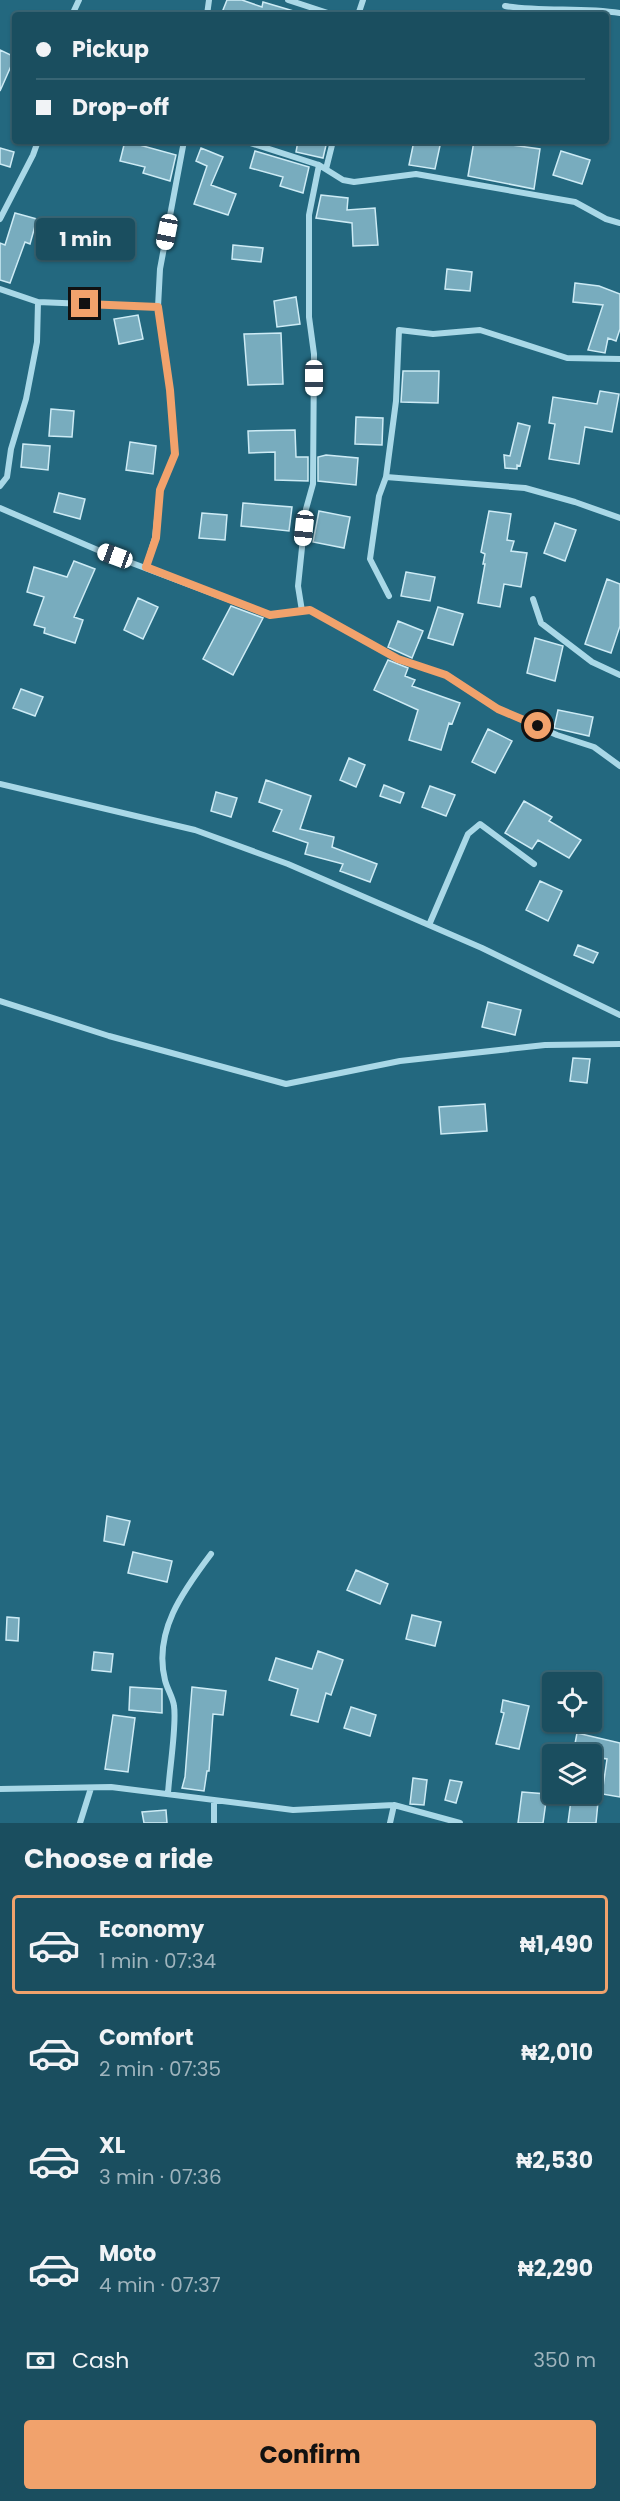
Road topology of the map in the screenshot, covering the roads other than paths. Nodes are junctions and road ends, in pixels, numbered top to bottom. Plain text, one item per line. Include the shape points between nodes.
1 (288, 0) edge
2 (506, 6) dead end
3 (325, 12) edge
4 (620, 13) edge
5 (37, 144) edge
6 (183, 144) edge
7 (253, 144) edge
8 (332, 144) edge
9 (319, 165) junction
10 (326, 169) junction
11 (0, 219) edge
12 (620, 223) edge
13 (0, 289) edge
14 (38, 302) junction
15 (158, 307) junction
16 (620, 359) edge
17 (386, 477) junction
18 (0, 486) edge
19 (0, 508) edge
20 (620, 518) edge
21 (146, 567) junction
22 (389, 596) dead end
23 (533, 599) dead end
24 (302, 611) junction
25 (620, 675) edge
26 (620, 766) edge
27 (0, 784) edge
28 (534, 864) dead end
29 (429, 925) junction
30 (0, 1001) edge
31 (620, 1015) edge
32 (620, 1044) edge
33 (211, 1554) dead end
34 (92, 1788) junction
35 (0, 1789) edge
36 (168, 1794) junction
37 (214, 1800) junction
38 (394, 1805) junction
39 (80, 1823) edge
40 (214, 1823) edge
41 (390, 1823) edge
42 (460, 1823) edge

1 - 3 street
2 - 4 street via 533,10 589,8
5 - 11 street
6 - 15 street via 160,268
7 - 9 street
8 - 10 street
9 - 10 street
9 - 24 street via 309,215 314,484 306,509 298,586
10 - 12 street via 354,182 416,174 575,202
13 - 14 street
14 - 15 street
14 - 18 street via 37,342 26,399 7,477
15 - 21 street via 175,454 160,490 156,538
16 - 17 street via 567,358 480,330 434,334 399,330 396,401
17 - 20 street via 525,488
17 - 22 street via 379,496 370,559
19 - 21 street
21 - 24 street via 270,615
23 - 25 street via 541,623 592,662
24 - 26 street via 310,610 398,659 446,675 498,709 594,747
27 - 29 street via 195,830 288,864
28 - 29 street via 480,824 468,834
29 - 31 street
30 - 32 street via 108,1036 286,1084 411,1060 545,1045
33 - 36 street via 165,1629 165,1679 175,1707
34 - 35 street
34 - 36 street
34 - 39 street
36 - 37 street
37 - 38 street via 293,1809
37 - 40 street
38 - 41 street
38 - 42 street

